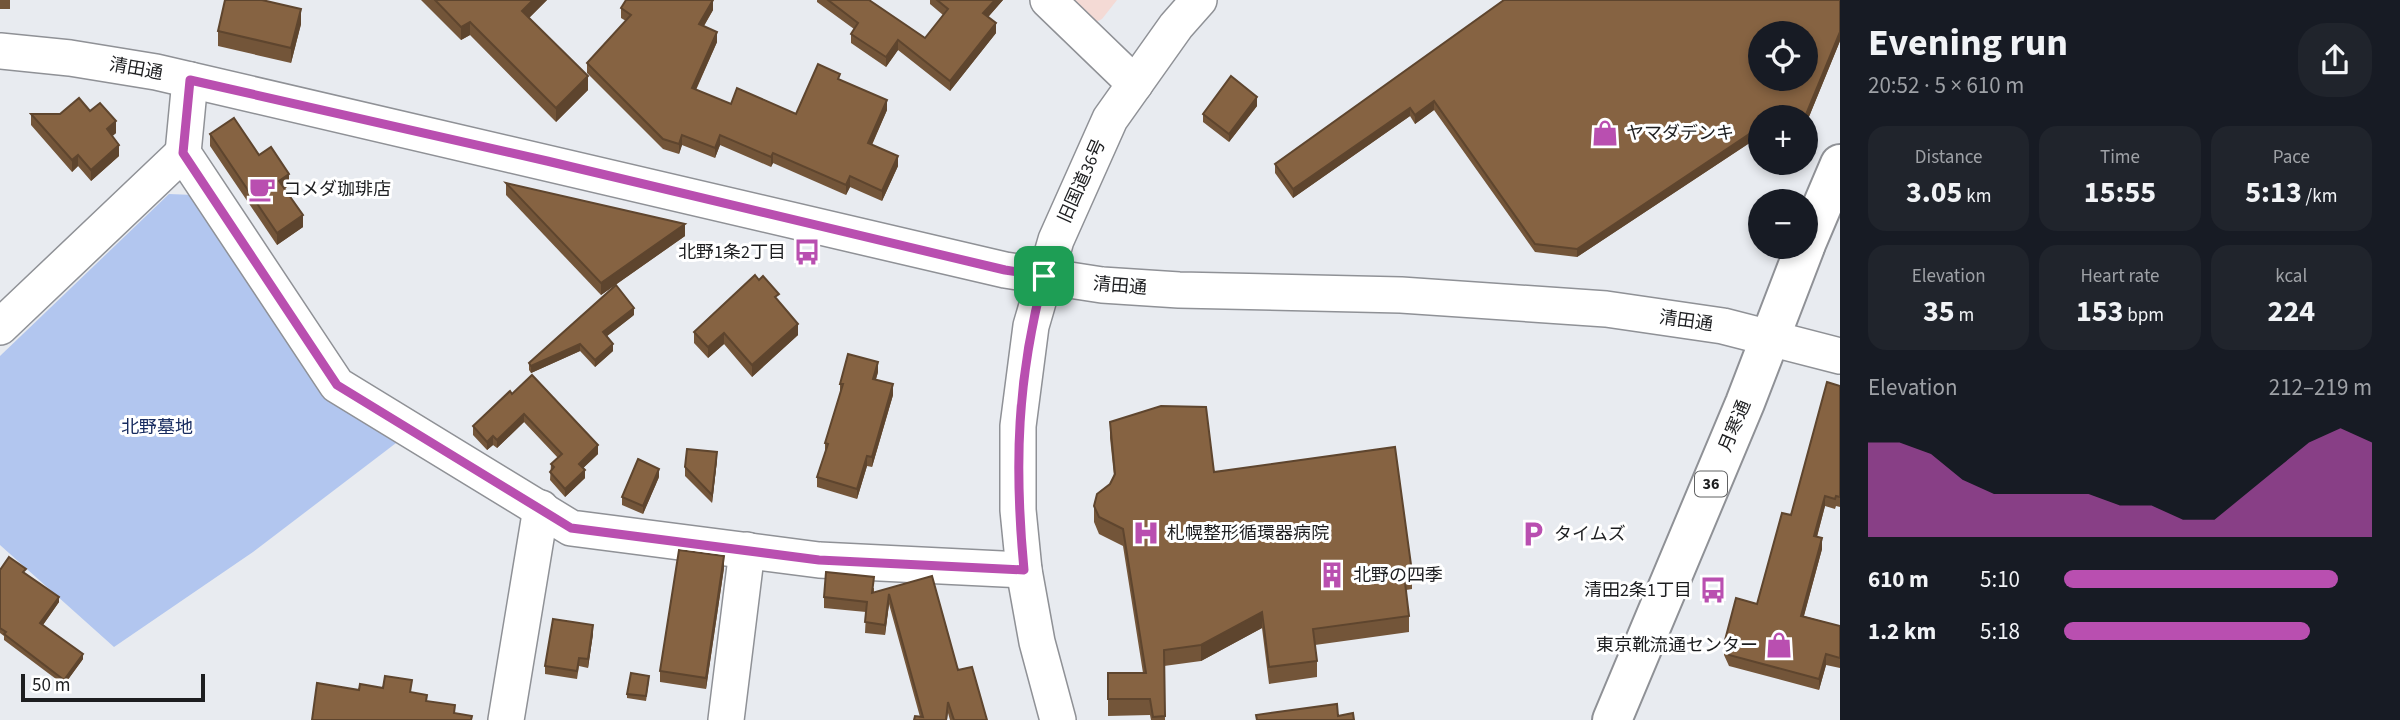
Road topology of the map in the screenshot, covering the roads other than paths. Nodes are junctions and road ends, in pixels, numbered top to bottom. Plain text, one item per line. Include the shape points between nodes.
1 (1048, 0) edge
2 (1199, 0) edge
3 (0, 51) edge
4 (190, 80) junction
5 (1135, 84) junction
6 (183, 153) junction
7 (1840, 163) edge
8 (1818, 215) edge
9 (1800, 259) edge
10 (1044, 276) junction
11 (0, 327) edge
12 (1770, 338) junction
13 (1840, 356) edge
14 (541, 508) junction
15 (747, 550) junction
16 (1024, 570) junction
17 (506, 720) edge
18 (726, 720) edge
19 (1058, 720) edge
20 (1612, 720) edge

1 - 5 street
2 - 5 street, 旧国道36号
3 - 4 street, 清田通 via 70,58
4 - 6 street
4 - 10 street, 清田通
5 - 10 street, 旧国道36号 via 1110,118
6 - 11 street
6 - 14 street via 337,385
7 - 8 highway, 月寒通 / 36
9 - 12 highway, 月寒通 / 36
10 - 12 street, 清田通 via 1166,289 1401,295 1606,309 1723,326
10 - 16 street, 旧国道36号 via 1031,326 1018,426
12 - 13 street, 清田通
12 - 20 highway, 月寒通 / 36
14 - 15 street via 571,528
14 - 17 street
15 - 16 street via 819,560
15 - 18 street
16 - 19 street, 旧国道36号

